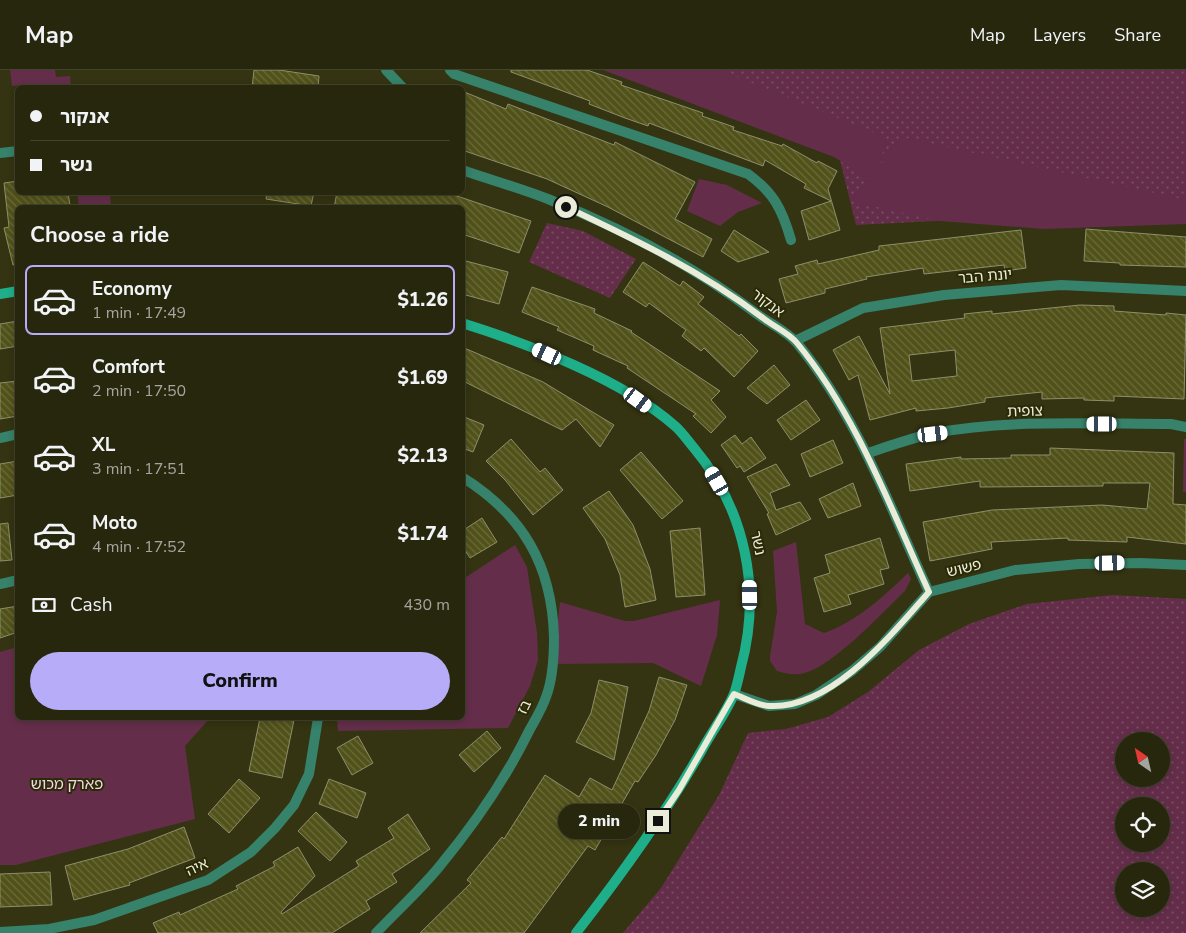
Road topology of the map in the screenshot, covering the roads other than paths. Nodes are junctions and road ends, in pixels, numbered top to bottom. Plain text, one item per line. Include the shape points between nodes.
1 (386, 70) edge
2 (450, 70) edge
3 (400, 85) edge
4 (15, 151) edge
5 (0, 153) edge
6 (465, 171) edge
7 (790, 240) dead end
8 (1186, 291) edge
9 (15, 292) edge
10 (0, 294) edge
11 (465, 324) edge
12 (796, 341) junction
13 (1186, 427) edge
14 (15, 435) edge
15 (0, 438) edge
16 (868, 453) junction
17 (465, 479) edge
18 (1186, 565) edge
19 (15, 581) edge
20 (0, 584) edge
21 (929, 592) junction
22 (734, 694) junction
23 (318, 720) edge
24 (0, 932) edge
25 (376, 933) edge
26 (576, 933) edge

1 - 3 street
2 - 7 street via 748,174 774,197
4 - 5 street
6 - 12 street, אנקור via 549,200 648,245 730,293
8 - 12 street, יונת הבר via 1061,285 944,294 863,308
9 - 10 street
11 - 22 street, נשר via 517,340 638,400 676,427 708,465 727,498 744,540 750,580 747,644
12 - 16 street, אנקור
13 - 16 street, צופית via 1171,424 1067,424 989,427 933,434
14 - 15 street
16 - 21 street, אנקור via 880,487
17 - 25 street, בז via 486,492 517,525 535,550 545,574 554,638 548,691 512,766 439,867
18 - 21 street, פשוש via 1079,564 1015,570
19 - 20 street
21 - 22 street via 880,647 852,672 816,695 795,704 769,706
22 - 26 street, נשר via 679,790 616,882
23 - 24 street, איה via 309,774 294,805 251,852 208,880 94,920 49,929

